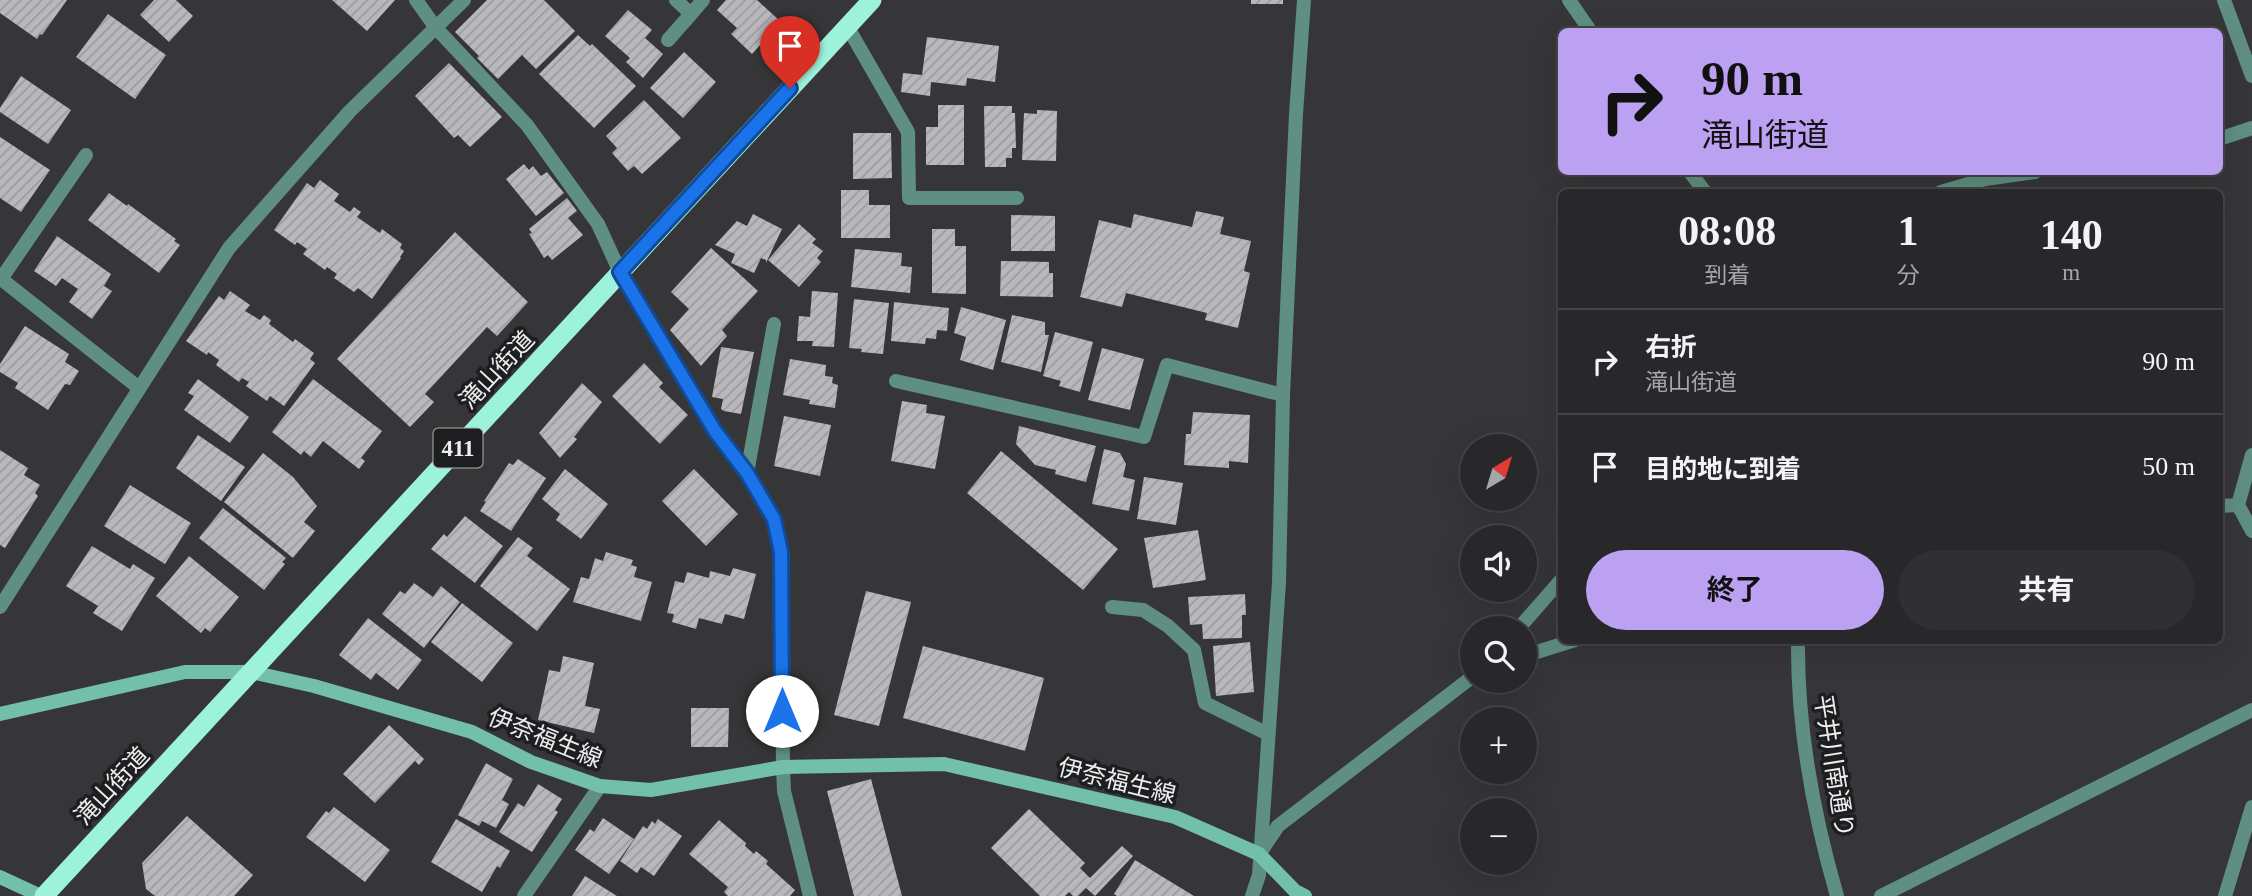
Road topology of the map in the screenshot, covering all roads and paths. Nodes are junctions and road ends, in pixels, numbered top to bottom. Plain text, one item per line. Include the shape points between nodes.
1 (415, 0) edge
2 (464, 0) edge
3 (676, 0) edge
4 (703, 0) edge
5 (872, 0) edge
6 (1304, 0) edge
7 (1569, 0) edge
8 (2224, 0) edge
9 (691, 14) junction
10 (847, 26) junction
11 (436, 28) junction
12 (1588, 28) edge
13 (668, 40) dead end
14 (2252, 76) edge
15 (2252, 128) edge
16 (2223, 138) edge
17 (86, 155) dead end
18 (2014, 175) edge
19 (1951, 189) edge
20 (1017, 198) dead end
21 (620, 272) junction
22 (0, 279) edge
23 (774, 324) dead end
24 (896, 381) dead end
25 (139, 388) junction
26 (1283, 395) junction
27 (2252, 455) edge
28 (747, 473) junction
29 (2238, 505) junction
30 (2223, 506) edge
31 (2252, 531) edge
32 (1558, 583) edge
33 (0, 607) edge
34 (1112, 607) dead end
35 (1530, 616) edge
36 (1562, 644) edge
37 (1798, 644) edge
38 (1537, 652) edge
39 (251, 672) junction
40 (1460, 686) edge
41 (2252, 710) edge
42 (0, 714) edge
43 (1268, 734) junction
44 (783, 766) junction
45 (600, 786) junction
46 (2252, 807) edge
47 (1259, 855) junction
48 (0, 877) edge
49 (43, 896) edge
50 (524, 896) edge
51 (810, 896) edge
52 (1252, 896) edge
53 (1304, 896) edge
54 (1837, 896) edge
55 (1881, 896) edge
56 (2225, 896) edge

1 - 11 street
2 - 11 street
3 - 9 street
4 - 9 street
5 - 10 highway, 滝山街道 / 411
6 - 26 street
7 - 12 street
8 - 14 street
9 - 13 street
10 - 20 street via 908,132 909,198
10 - 21 highway, 滝山街道 / 411
11 - 21 street via 527,125 598,224
11 - 25 street via 350,111 229,248
15 - 16 street
17 - 22 street
18 - 19 street
21 - 28 street via 715,431
21 - 39 highway, 滝山街道 / 411
22 - 25 street
23 - 28 street
24 - 26 street via 1144,437 1167,365
25 - 33 street
26 - 43 street via 1279,583
27 - 29 street
28 - 44 street via 774,519 781,552
29 - 30 street
29 - 31 street
32 - 35 street
34 - 43 street via 1143,610 1168,626 1194,650 1205,703
36 - 38 street
37 - 54 street, 平井川南通り via 1802,729 1812,797
39 - 42 main road, 伊奈福生線 via 185,672
39 - 45 main road, 伊奈福生線 via 472,732 531,762
39 - 49 highway, 滝山街道 / 411
40 - 47 street via 1278,827
41 - 55 street
43 - 47 street
44 - 45 main road, 伊奈福生線 via 650,790
44 - 47 main road, 伊奈福生線 via 944,764 1175,817
44 - 51 street via 784,791
45 - 50 street
46 - 56 street
47 - 52 street
47 - 53 main road, 伊奈福生線
48 - 49 main road

